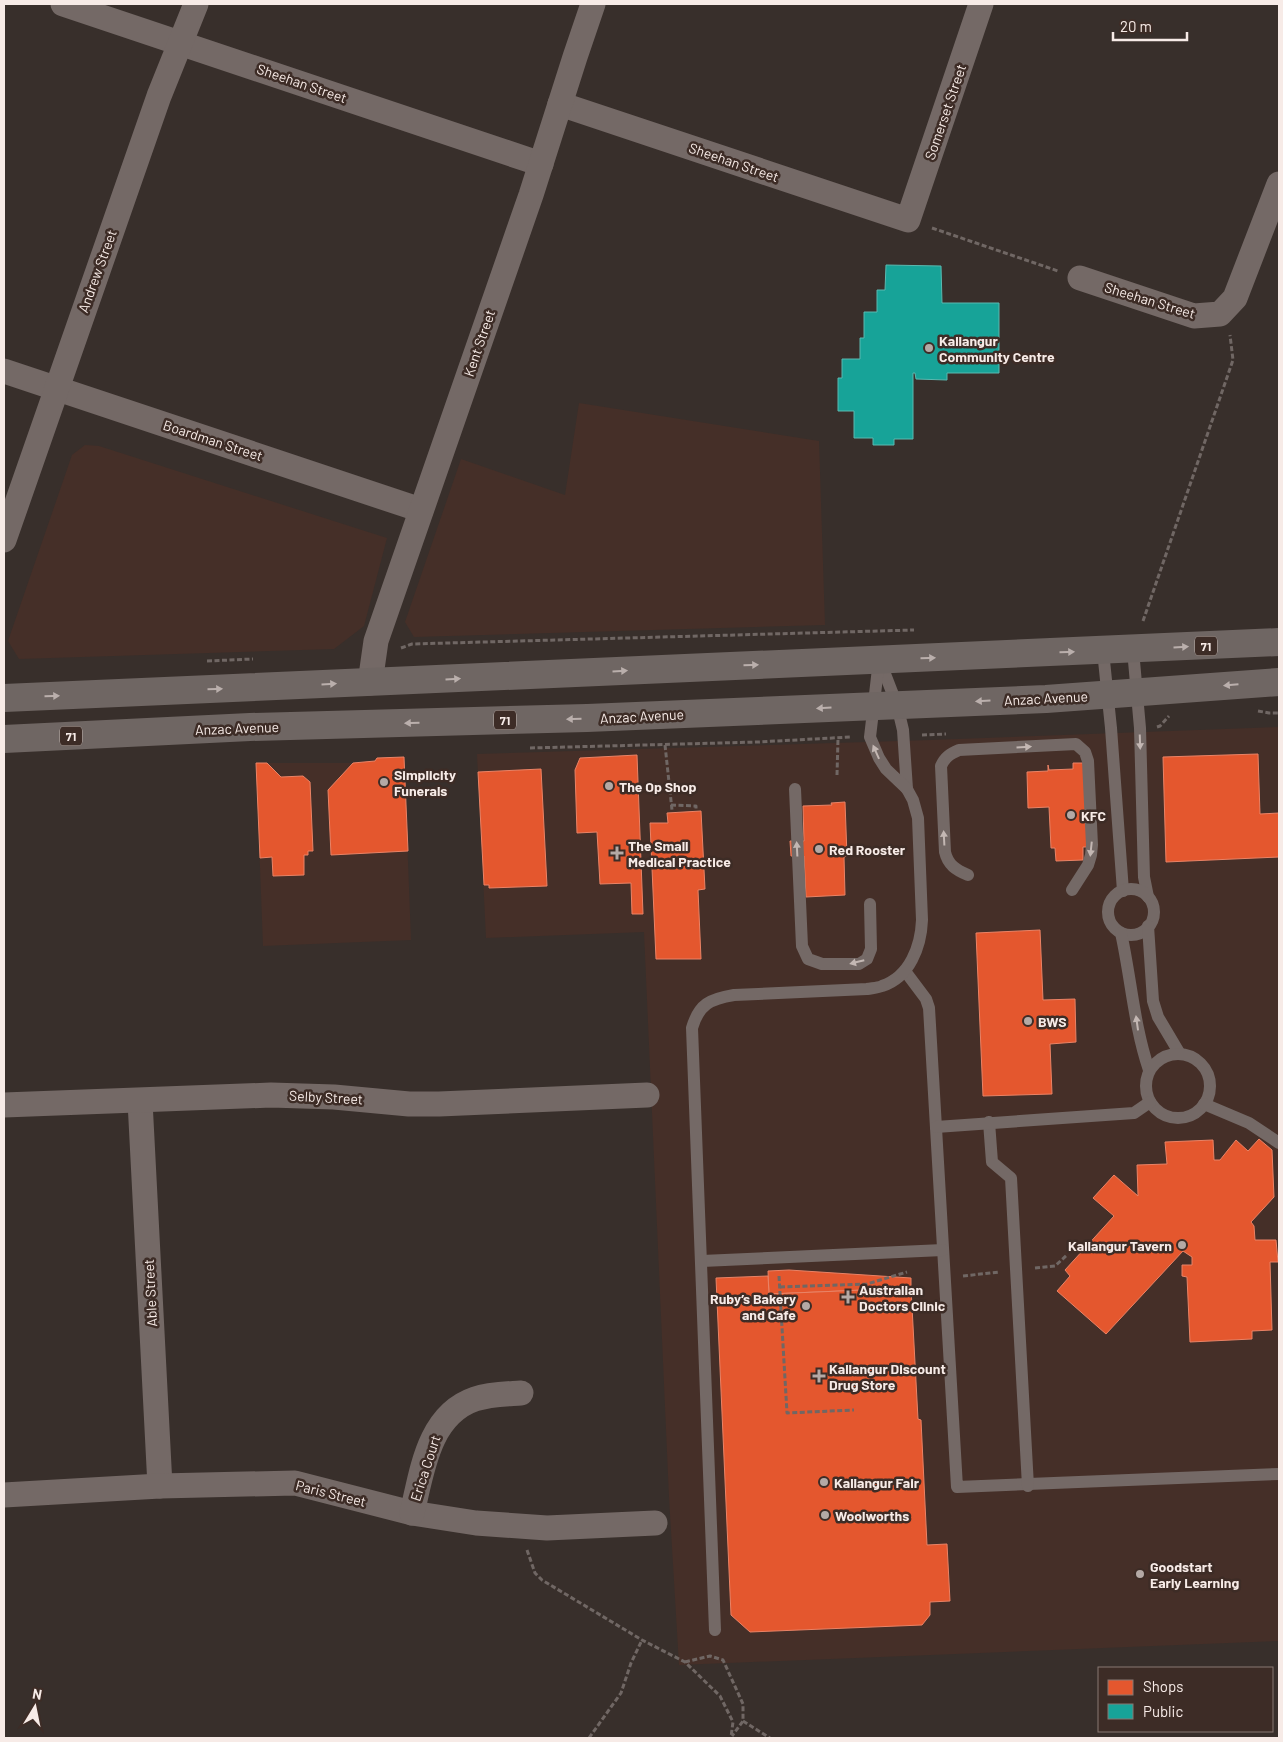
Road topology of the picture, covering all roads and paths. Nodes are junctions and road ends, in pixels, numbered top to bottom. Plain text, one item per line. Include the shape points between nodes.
1 (62, 4) edge
2 (196, 4) edge
3 (593, 4) edge
4 (981, 4) edge
5 (181, 43) junction
6 (560, 104) junction
7 (541, 164) junction
8 (1279, 184) edge
9 (1275, 210) edge
10 (908, 220) junction
11 (1080, 278) joint
12 (1220, 314) junction
13 (4, 371) edge
14 (56, 387) junction
15 (421, 510) junction
16 (4, 540) edge
17 (1143, 622) dead end
18 (888, 630) dead end
19 (1279, 642) edge
20 (393, 650) dead end
21 (1103, 650) junction
22 (1133, 650) junction
23 (879, 660) junction
24 (1279, 682) edge
25 (370, 683) junction
26 (1137, 693) junction
27 (1107, 695) junction
28 (4, 698) edge
29 (885, 705) junction
30 (839, 731) dead end
31 (851, 737) dead end
32 (838, 738) junction
33 (4, 740) edge
34 (664, 745) junction
35 (539, 748) dead end
36 (837, 775) dead end
37 (795, 789) dead end
38 (907, 789) junction
39 (671, 805) junction
40 (672, 810) dead end
41 (696, 810) dead end
42 (968, 875) dead end
43 (1072, 890) dead end
44 (1123, 891) junction
45 (1148, 897) junction
46 (870, 904) dead end
47 (1148, 926) junction
48 (1121, 933) junction
49 (905, 971) junction
50 (1180, 1054) junction
51 (1149, 1070) junction
52 (647, 1095) dead end
53 (4, 1098) edge
54 (140, 1101) junction
55 (1150, 1102) junction
56 (1204, 1104) junction
57 (990, 1122) junction
58 (936, 1127) junction
59 (1279, 1143) edge
60 (943, 1250) junction
61 (702, 1260) junction
62 (780, 1294) dead end
63 (521, 1393) dead end
64 (854, 1410) dead end
65 (1279, 1474) edge
66 (160, 1486) junction
67 (1028, 1486) junction
68 (4, 1495) edge
69 (412, 1513) junction
70 (656, 1523) dead end
71 (521, 1528) junction
72 (715, 1630) dead end
73 (642, 1640) junction
74 (684, 1662) junction
75 (743, 1720) junction
76 (589, 1738) edge
77 (731, 1738) edge
78 (770, 1738) edge

1 - 5 street, Sheehan Street
2 - 5 street, Andrew Street
3 - 6 street, Kent Street
4 - 10 street, Somerset Street
5 - 7 street, Sheehan Street
5 - 14 street, Andrew Street via 159,96
6 - 7 street, Kent Street
6 - 10 street, Sheehan Street
7 - 15 street, Kent Street
8 - 9 street
9 - 12 street via 1236,298
10 - 11 path
11 - 12 street, Sheehan Street via 1194,316
12 - 17 path via 1231,336 1234,360
13 - 14 street, Boardman Street
14 - 15 street, Boardman Street
14 - 16 street, Andrew Street
15 - 25 street, Kent Street via 376,641
18 - 20 path via 412,644
22 -> 19 highway, 71
21 - 22 highway, 71
23 -> 21 highway, 71
21 - 27 lane
22 - 26 lane
25 -> 23 highway, 71
23 - 29 lane
23 - 29 lane
24 -> 26 highway, Anzac Avenue / 71
28 -> 25 highway, 71
26 - 27 highway, Anzac Avenue / 71
26 -> 45 lane via 1144,877
27 -> 29 highway, Anzac Avenue / 71
27 - 44 lane
29 -> 33 highway, Anzac Avenue / 71 via 587,718 250,727
29 - 38 lane via 904,736
38 -> 29 lane via 886,769 873,745 870,731
30 - 32 path
31 - 32 path
32 - 34 path
32 - 36 path
34 - 35 path
34 - 39 path
46 -> 37 lane via 871,949 867,959 859,964 822,964 808,959 802,946
38 - 49 lane via 918,818 922,903 921,934
39 - 40 path
39 - 41 path via 696,806
42 -> 43 lane via 951,866 946,859 940,766 944,760 959,750 1076,744 1088,760 1092,845 1088,865
44 - 45 lane via 1136,890
44 - 48 lane via 1108,907 1110,922
45 - 47 lane via 1153,909
47 - 48 lane via 1136,934
47 - 50 lane via 1153,1001 1158,1018
51 -> 48 lane via 1140,1043
49 - 58 lane via 929,1008
49 - 61 lane via 883,986 722,997 706,1004 696,1014 692,1028 693,1076
50 - 51 lane via 1162,1058
50 - 56 lane via 1195,1059 1206,1071 1210,1088
51 - 55 lane via 1146,1092
52 - 54 street, Selby Street via 440,1104 286,1095
53 - 54 street, Selby Street
54 - 66 street, Able Street
55 - 56 lane via 1163,1114 1181,1118 1190,1116
55 - 57 lane via 1134,1113
56 - 59 lane via 1249,1123
57 - 58 lane
57 - 67 lane via 992,1162 1011,1178
58 - 60 lane
60 - 61 lane
60 - 67 lane via 957,1487
61 - 72 lane
62 - 64 path via 787,1413
63 - 69 street, Erica Court via 474,1399 445,1419 429,1447
65 - 67 lane
66 - 68 street, Paris Street
66 - 69 street, Paris Street via 295,1483
69 - 71 street, Paris Street
70 - 71 street, Paris Street
71 - 73 path via 531,1564 542,1580
73 - 74 path
73 - 76 path via 621,1693
74 - 75 path via 710,1656 723,1660 743,1704
74 - 77 path via 720,1696 733,1722
75 - 77 path
75 - 78 path

